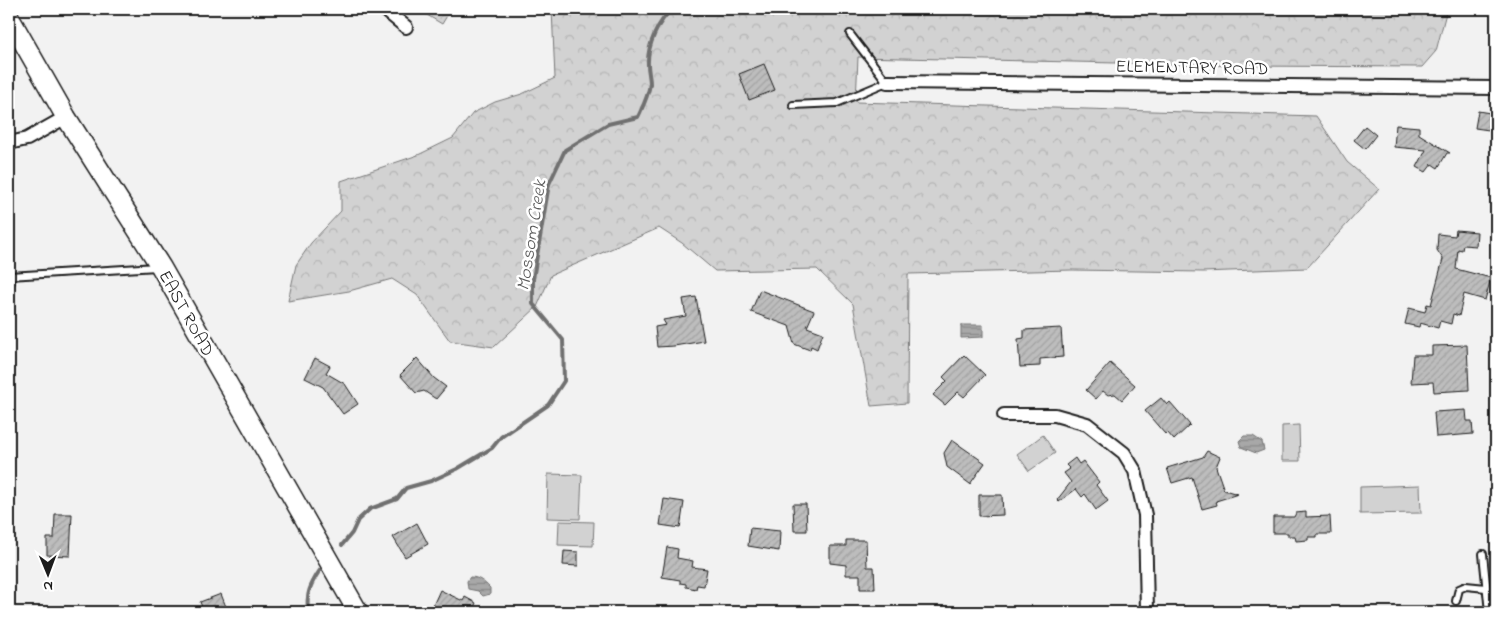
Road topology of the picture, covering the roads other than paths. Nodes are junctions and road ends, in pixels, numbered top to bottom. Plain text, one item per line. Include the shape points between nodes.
1 (384, 9) edge
2 (9, 17) edge
3 (406, 27) dead end
4 (850, 34) dead end
5 (887, 82) junction
6 (1496, 88) edge
7 (793, 105) dead end
8 (66, 117) junction
9 (9, 143) edge
10 (161, 267) junction
11 (9, 276) edge
12 (1004, 415) dead end
13 (1483, 554) dead end
14 (1487, 591) junction
15 (1496, 595) edge
16 (1456, 601) dead end
17 (358, 612) edge
18 (1147, 612) edge
19 (1489, 612) edge

1 - 3 street
2 - 8 main road, EAST ROAD
4 - 5 lane
5 - 6 street, ELEMENTARY ROAD
5 - 7 lane via 837,102
8 - 9 street via 27,139
8 - 10 main road, EAST ROAD
10 - 11 lane
10 - 17 main road, EAST ROAD
12 - 18 street via 1055,415 1087,424 1124,453 1135,471 1145,515
13 - 14 lane
14 - 15 lane
14 - 16 lane via 1466,586 1459,589
14 - 19 lane

